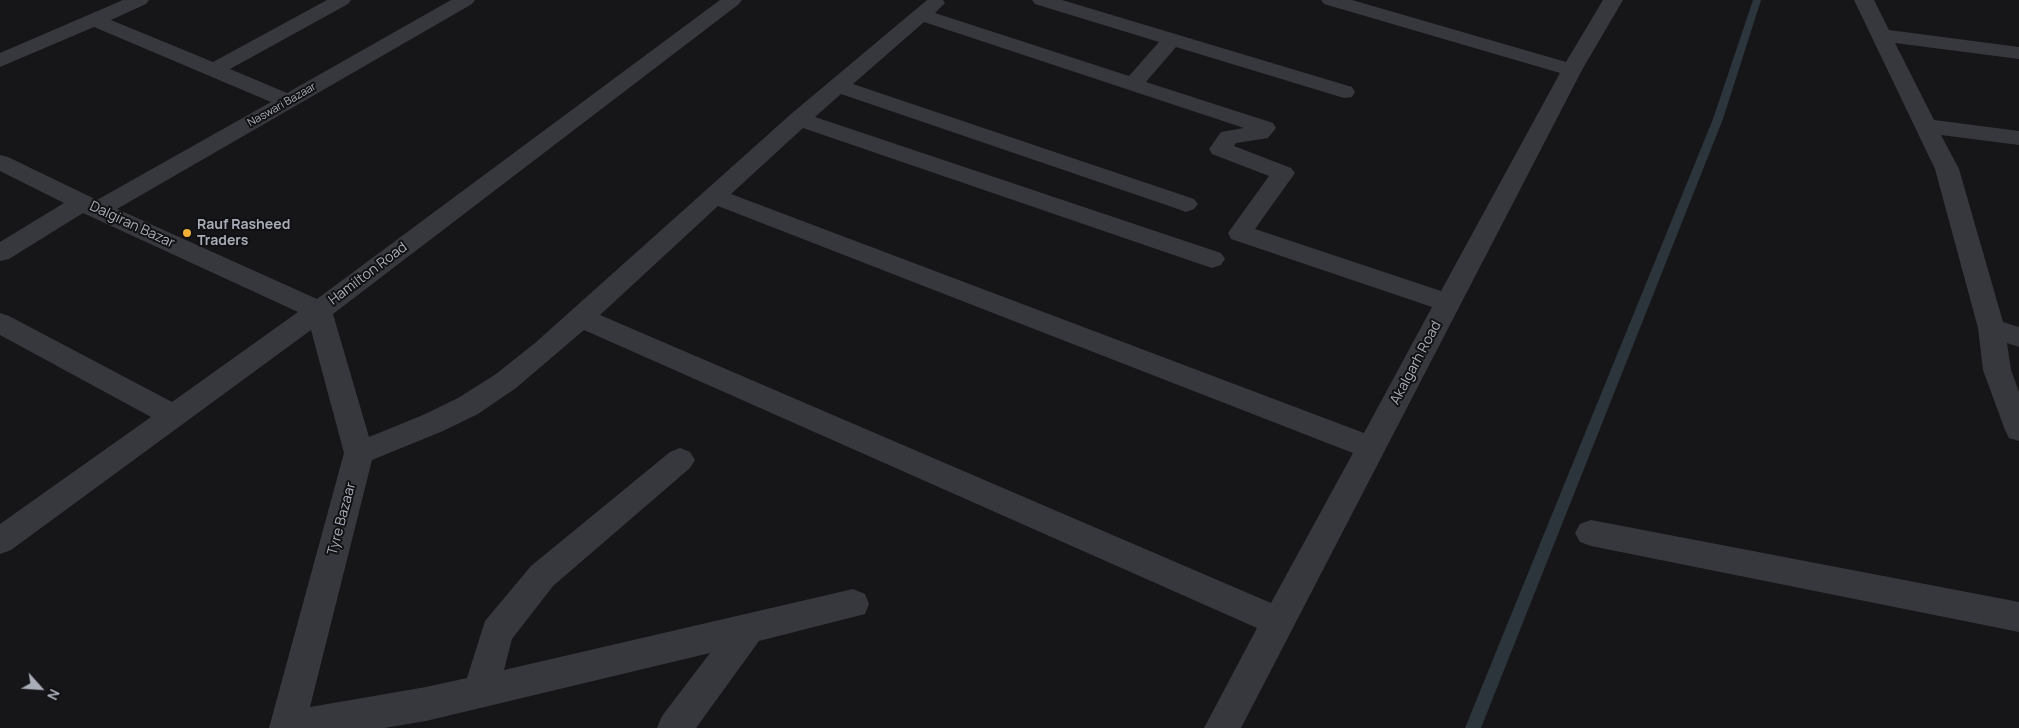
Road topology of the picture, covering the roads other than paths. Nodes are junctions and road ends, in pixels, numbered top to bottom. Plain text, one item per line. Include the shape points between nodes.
1 (139, 0) edge
2 (341, 0) edge
3 (465, 0) edge
4 (732, 0) edge
5 (1042, 0) edge
6 (1331, 0) edge
7 (1613, 0) edge
8 (1864, 0) edge
9 (930, 7) edge
10 (94, 20) junction
11 (1881, 34) junction
12 (1172, 40) junction
13 (2019, 52) edge
14 (0, 61) edge
15 (214, 70) junction
16 (1572, 70) junction
17 (1133, 84) junction
18 (838, 86) junction
19 (1344, 92) dead end
20 (288, 101) junction
21 (799, 119) junction
22 (1926, 126) junction
23 (2019, 138) edge
24 (0, 162) edge
25 (714, 196) junction
26 (1186, 204) dead end
27 (90, 206) junction
28 (0, 253) edge
29 (1212, 259) dead end
30 (1448, 303) junction
31 (319, 311) junction
32 (580, 317) junction
33 (0, 323) edge
34 (1991, 328) junction
35 (2019, 337) edge
36 (173, 416) junction
37 (2019, 430) edge
38 (1371, 448) junction
39 (359, 453) junction
40 (680, 460) dead end
41 (1591, 533) dead end
42 (0, 541) edge
43 (853, 604) dead end
44 (2019, 617) edge
45 (1278, 622) junction
46 (749, 628) junction
47 (481, 691) junction
48 (287, 728) edge
49 (674, 728) edge
50 (1222, 728) edge

1 - 10 street
2 - 15 street
3 - 20 street, Naswari Bazaar
4 - 31 street, Hamilton Road
5 - 12 street
6 - 16 street
7 - 16 street, Akalgarh Road
8 - 11 street
9 - 17 street
9 - 18 street
10 - 14 street
10 - 15 street
11 - 13 street
11 - 22 street
12 - 17 street
12 - 19 street
15 - 20 street
16 - 30 street, Akalgarh Road
17 - 30 street via 1265,128 1260,133 1229,137 1220,149 1283,172 1240,233
18 - 21 street
18 - 26 street
20 - 27 street, Naswari Bazaar
21 - 25 street
21 - 29 street
22 - 23 street
22 - 34 street via 1947,169
24 - 27 street, Dalgiran Bazar
25 - 32 street
25 - 38 street
27 - 28 street, Naswari Bazaar
27 - 31 street, Dalgiran Bazar
30 - 38 street, Akalgarh Road
31 - 36 street, Hamilton Road
31 - 39 street
32 - 39 street via 483,398 433,423
32 - 45 street
33 - 36 street
34 - 35 street
34 - 37 street via 1997,370
36 - 42 street, Hamilton Road
38 - 45 street, Akalgarh Road
39 - 48 street, Tyre Bazaar
40 - 47 street via 542,576 497,632
41 - 44 street
43 - 46 street
45 - 50 street, Akalgarh Road
46 - 47 street
46 - 49 street
47 - 48 street

